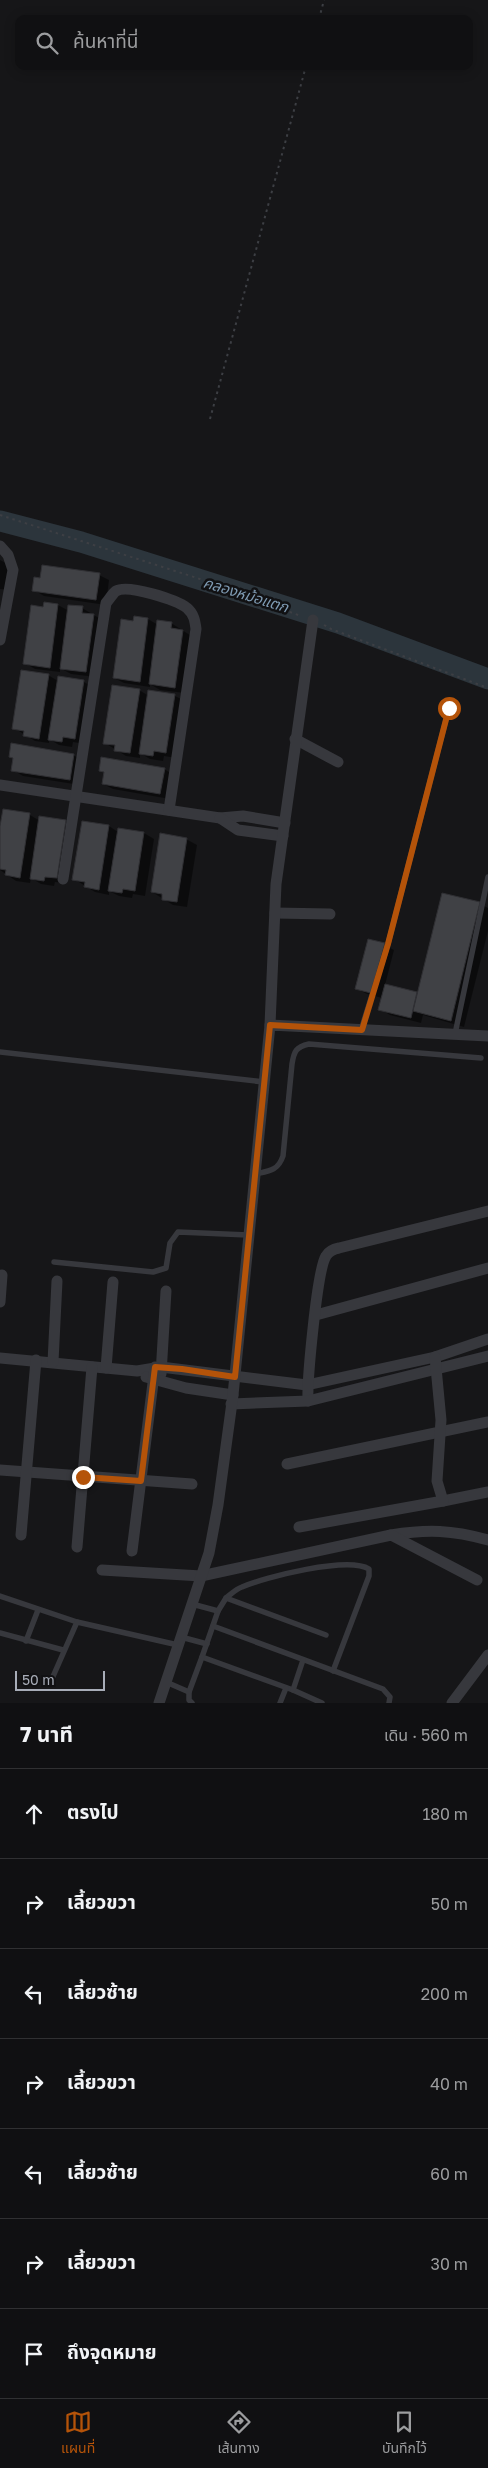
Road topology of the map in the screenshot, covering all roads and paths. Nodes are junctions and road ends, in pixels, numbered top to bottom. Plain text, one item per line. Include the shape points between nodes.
1 (324, 0) edge
2 (320, 15) edge
3 (305, 70) edge
4 (210, 419) dead end
5 (0, 515) edge
6 (0, 546) edge
7 (313, 620) junction
8 (0, 640) edge
9 (488, 688) edge
10 (449, 708) dead end
11 (295, 739) junction
12 (338, 762) dead end
13 (0, 785) edge
14 (77, 797) junction
15 (169, 810) junction
16 (220, 818) junction
17 (284, 823) junction
18 (283, 836) junction
19 (488, 877) edge
20 (62, 879) dead end
21 (275, 913) junction
22 (330, 914) dead end
23 (270, 1025) junction
24 (362, 1030) junction
25 (455, 1034) junction
26 (488, 1036) edge
27 (0, 1052) edge
28 (481, 1058) dead end
29 (264, 1082) junction
30 (255, 1174) junction
31 (488, 1211) edge
32 (248, 1235) junction
33 (54, 1262) dead end
34 (488, 1268) edge
35 (2, 1275) dead end
36 (57, 1281) dead end
37 (113, 1282) dead end
38 (166, 1291) dead end
39 (0, 1302) edge
40 (316, 1315) junction
41 (488, 1339) edge
42 (488, 1356) edge
43 (435, 1357) junction
44 (0, 1358) edge
45 (36, 1360) junction
46 (53, 1362) junction
47 (92, 1367) junction
48 (158, 1367) junction
49 (106, 1368) junction
50 (436, 1370) junction
51 (137, 1371) junction
52 (235, 1377) junction
53 (156, 1381) junction
54 (307, 1385) junction
55 (232, 1400) junction
56 (308, 1401) junction
57 (488, 1422) edge
58 (440, 1432) junction
59 (287, 1464) dead end
60 (0, 1470) edge
61 (26, 1473) junction
62 (83, 1477) junction
63 (141, 1481) junction
64 (192, 1484) dead end
65 (488, 1492) edge
66 (443, 1501) junction
67 (300, 1527) dead end
68 (21, 1534) dead end
69 (391, 1535) junction
70 (488, 1540) edge
71 (77, 1547) dead end
72 (132, 1551) dead end
73 (102, 1570) dead end
74 (201, 1576) junction
75 (477, 1580) dead end
76 (0, 1596) edge
77 (226, 1598) junction
78 (192, 1604) junction
79 (38, 1610) junction
80 (218, 1611) junction
81 (77, 1622) junction
82 (213, 1626) junction
83 (0, 1633) edge
84 (326, 1635) dead end
85 (26, 1641) junction
86 (179, 1641) junction
87 (207, 1644) junction
88 (64, 1650) junction
89 (488, 1655) edge
90 (202, 1657) junction
91 (303, 1660) junction
92 (333, 1671) junction
93 (51, 1681) dead end
94 (166, 1682) junction
95 (290, 1689) junction
96 (189, 1692) junction
97 (159, 1703) edge
98 (192, 1703) edge
99 (280, 1703) edge
100 (322, 1703) edge
101 (388, 1703) edge
102 (452, 1703) edge

1 - 2 path
3 - 4 path
5 - 7 path via 197,578
6 - 8 street via 8,555 12,570
7 - 9 path via 331,630
7 - 11 street
10 - 24 lane via 388,944
11 - 12 street
11 - 17 street
13 - 14 street
14 - 15 street
14 - 15 street via 106,603 116,592 127,588 156,595 187,608 194,616 196,629
14 - 20 street
15 - 16 street
16 - 17 street via 244,816
16 - 18 street via 238,830
17 - 18 street
18 - 21 street
19 - 25 lane
21 - 22 street
21 - 23 street
23 - 24 street
23 - 29 street
24 - 25 street
25 - 26 street
27 - 29 lane
28 - 30 lane via 308,1044 299,1046 292,1064 280,1166
29 - 30 street
30 - 32 street
31 - 40 street via 332,1250 323,1262
32 - 33 lane via 178,1232 170,1243 166,1268 153,1272
32 - 52 street
34 - 40 street
35 - 39 street
36 - 46 street
37 - 49 street
38 - 48 street
40 - 54 street
41 - 43 street
42 - 50 street
43 - 50 street
43 - 54 street
44 - 45 street
45 - 46 street
45 - 61 street
46 - 47 street
47 - 49 street
47 - 62 street
48 - 51 street
48 - 52 street
48 - 53 street
49 - 51 street
50 - 56 street
50 - 58 street
51 - 53 street
52 - 54 street
52 - 55 street
53 - 55 street
53 - 63 street
54 - 56 street
55 - 56 street
55 - 74 street via 214,1531
57 - 58 street
58 - 59 street
58 - 66 street via 437,1480
60 - 61 street
61 - 62 street
61 - 68 street
62 - 63 street
62 - 71 street
63 - 64 street
63 - 72 street
65 - 66 street
66 - 67 street
69 - 70 street via 424,1529 459,1532
69 - 74 street
69 - 75 street
73 - 74 street
74 - 78 street
76 - 79 lane
77 - 80 lane
77 - 84 lane
77 - 92 lane via 240,1587 286,1573 354,1564 369,1569
78 - 80 lane
78 - 86 street
79 - 81 lane
79 - 85 lane
80 - 82 lane
81 - 86 lane
81 - 88 lane
82 - 87 lane
82 - 91 lane
83 - 85 lane
85 - 88 lane
86 - 87 lane
86 - 94 street
87 - 90 lane
88 - 93 lane
89 - 102 street
90 - 95 lane
90 - 96 lane
91 - 92 lane
91 - 95 lane
92 - 101 lane via 383,1689 390,1697
94 - 96 lane
94 - 97 street
95 - 99 lane
95 - 100 lane
96 - 98 lane

